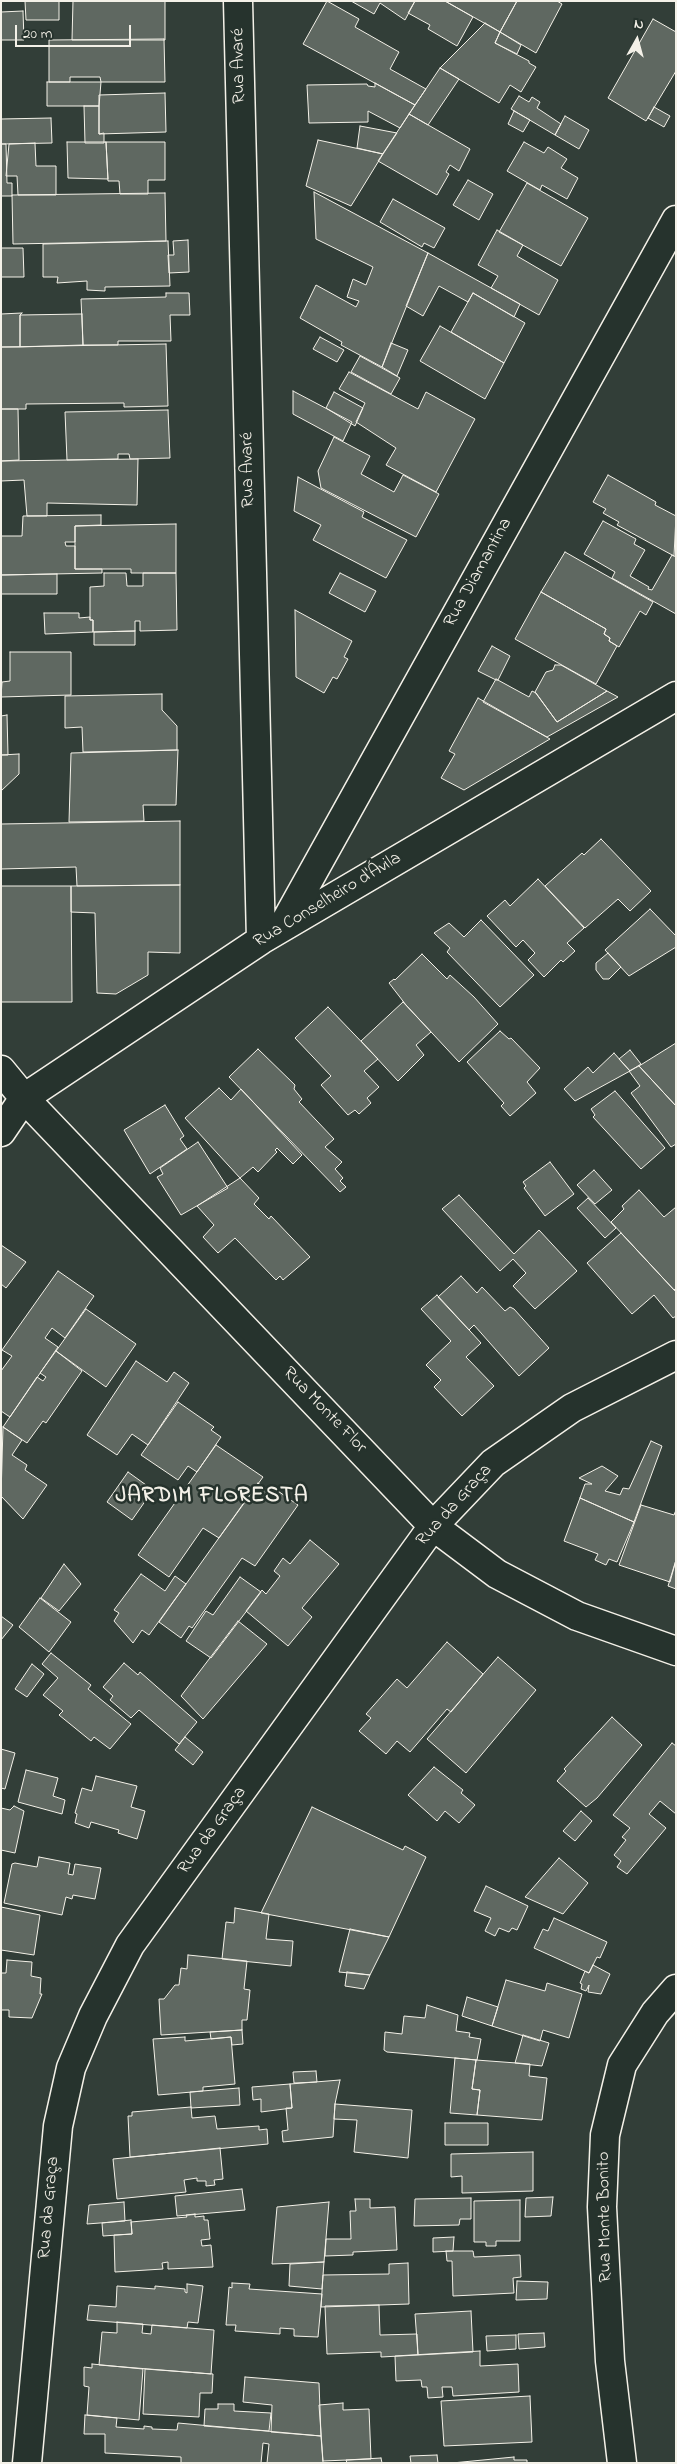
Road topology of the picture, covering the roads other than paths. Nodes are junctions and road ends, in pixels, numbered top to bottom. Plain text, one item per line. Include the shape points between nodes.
1 (238, 1) edge
2 (676, 220) edge
3 (676, 696) edge
4 (272, 933) junction
5 (1, 1070) edge
6 (24, 1098) junction
7 (1, 1132) edge
8 (676, 1355) edge
9 (434, 1526) junction
10 (676, 1651) edge
11 (676, 1989) edge
12 (27, 2463) edge
13 (622, 2463) edge

1 - 4 street, Rua Avaré
2 - 4 street, Rua Diamantina
3 - 4 street, Rua Conselheiro d'Ávila
4 - 6 street, Rua Conselheiro d'Ávila
5 - 6 street, Rua Monte Flor
6 - 7 street, Rua Conselheiro d'Ávila
6 - 9 street, Rua Monte Flor
8 - 9 street, Rua da Graça via 572,1408 493,1462
9 - 10 street, Rua Monte Flor via 497,1574 577,1616
9 - 12 street, Rua da Graça via 130,1945 93,2016 71,2068 58,2126
11 - 13 street, Rua Monte Bonito via 655,2014 622,2065 606,2135 602,2207 610,2361

